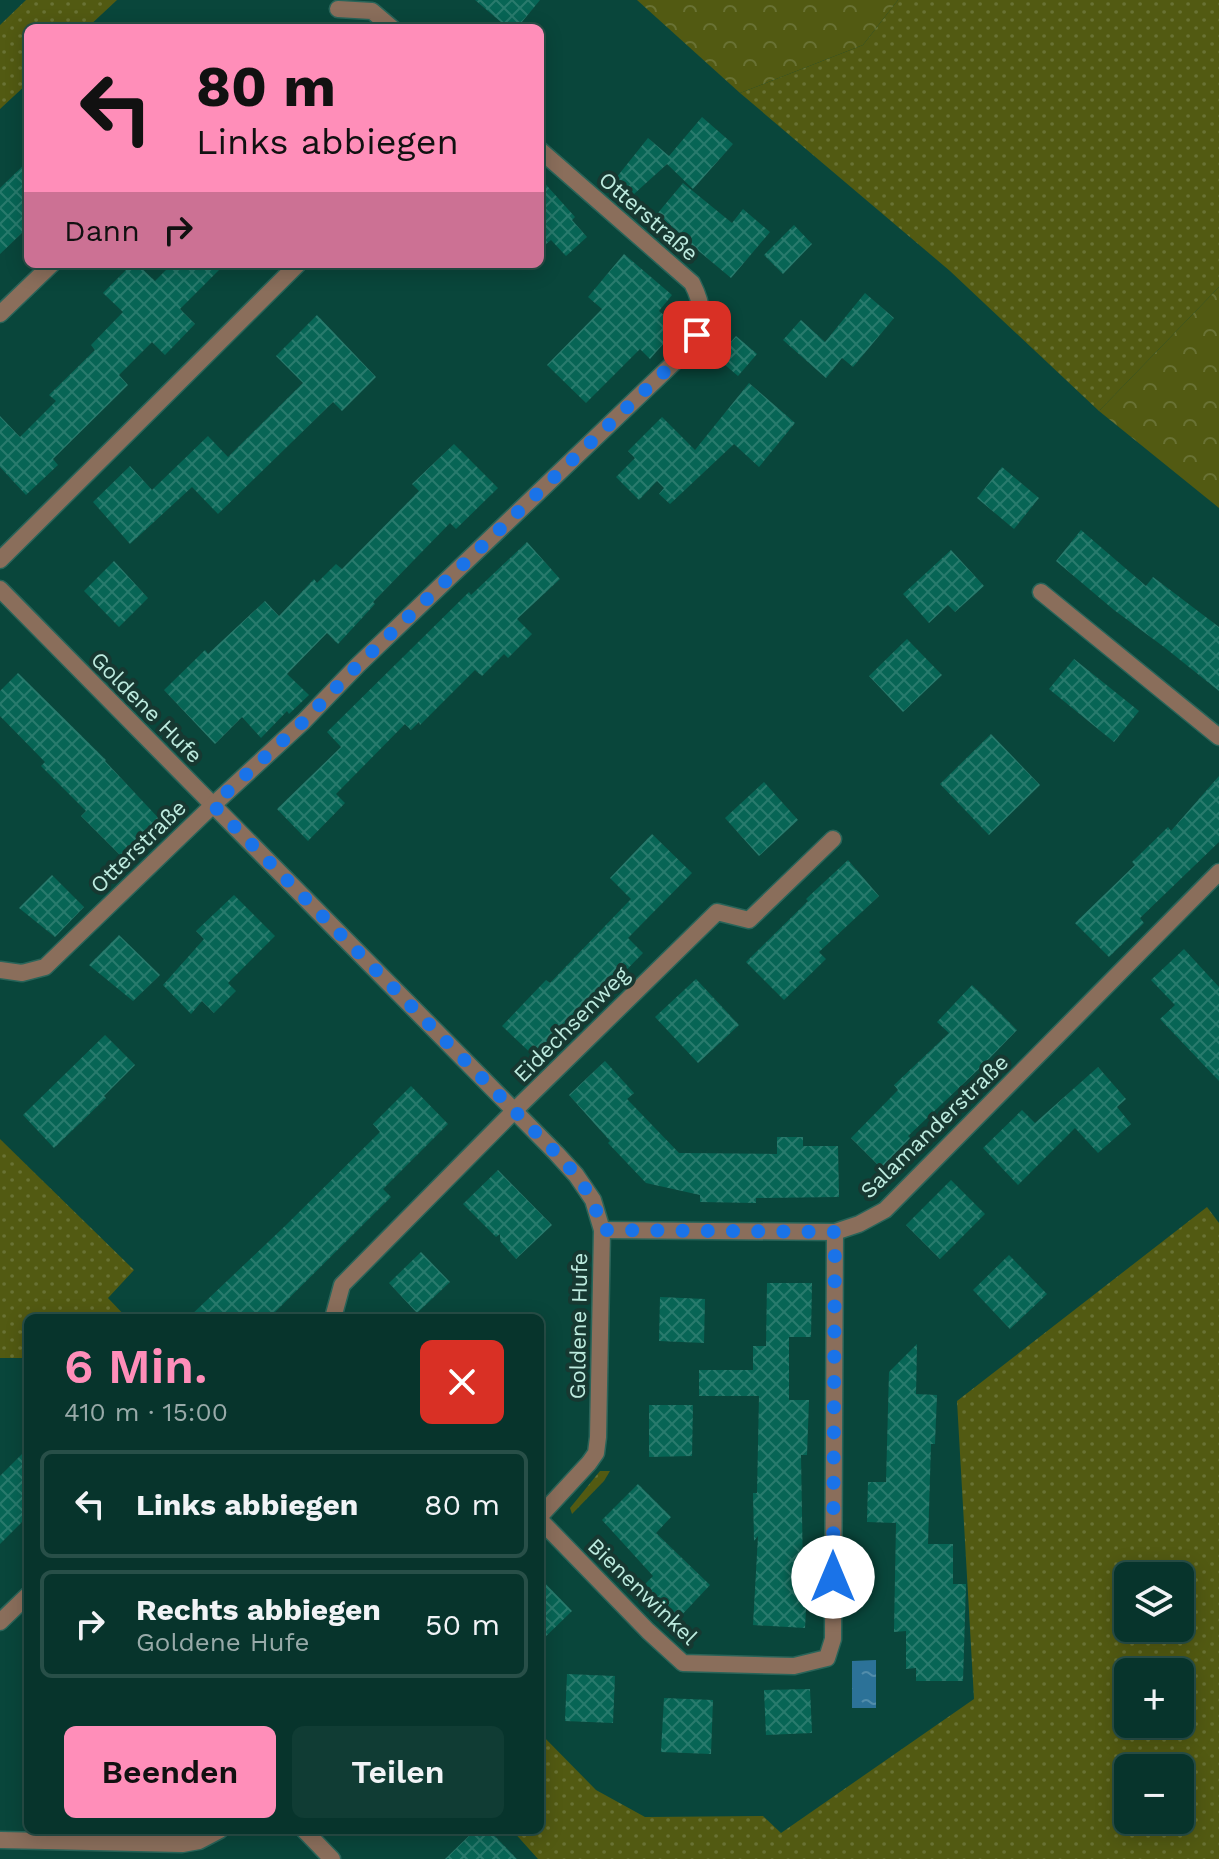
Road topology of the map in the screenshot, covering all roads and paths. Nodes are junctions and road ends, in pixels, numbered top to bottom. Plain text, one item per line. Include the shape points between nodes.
1 (338, 9) dead end
2 (387, 24) edge
3 (544, 154) edge
4 (48, 268) edge
5 (294, 268) edge
6 (0, 314) edge
7 (0, 560) edge
8 (0, 589) edge
9 (1041, 592) dead end
10 (1219, 737) edge
11 (213, 805) junction
12 (833, 839) dead end
13 (1219, 872) edge
14 (0, 970) edge
15 (513, 1112) junction
16 (602, 1230) junction
17 (835, 1232) junction
18 (334, 1314) edge
19 (544, 1514) edge
20 (544, 1522) edge
21 (24, 1599) edge
22 (0, 1622) edge
23 (212, 1834) edge
24 (308, 1834) edge
25 (0, 1840) edge
26 (332, 1859) edge

1 - 2 street via 372,11
3 - 11 street, Otterstraße via 692,283 701,316 697,335
4 - 6 street
5 - 7 street
8 - 11 street, Goldene Hufe
9 - 10 street
11 - 14 street, Otterstraße via 45,967 22,973
11 - 15 street, Goldene Hufe
12 - 15 street, Eidechsenweg via 749,920 717,912
13 - 17 street, Salamanderstraße via 885,1210
15 - 16 street, Goldene Hufe via 576,1175 593,1200
15 - 18 street, Eidechsenweg via 342,1285
16 - 17 street, Salamanderstraße
16 - 19 street, Goldene Hufe via 596,1453
17 - 20 street, Bienenwinkel via 833,1639 827,1658 794,1666 683,1663
21 - 22 street
23 - 25 street via 182,1844
24 - 26 street

